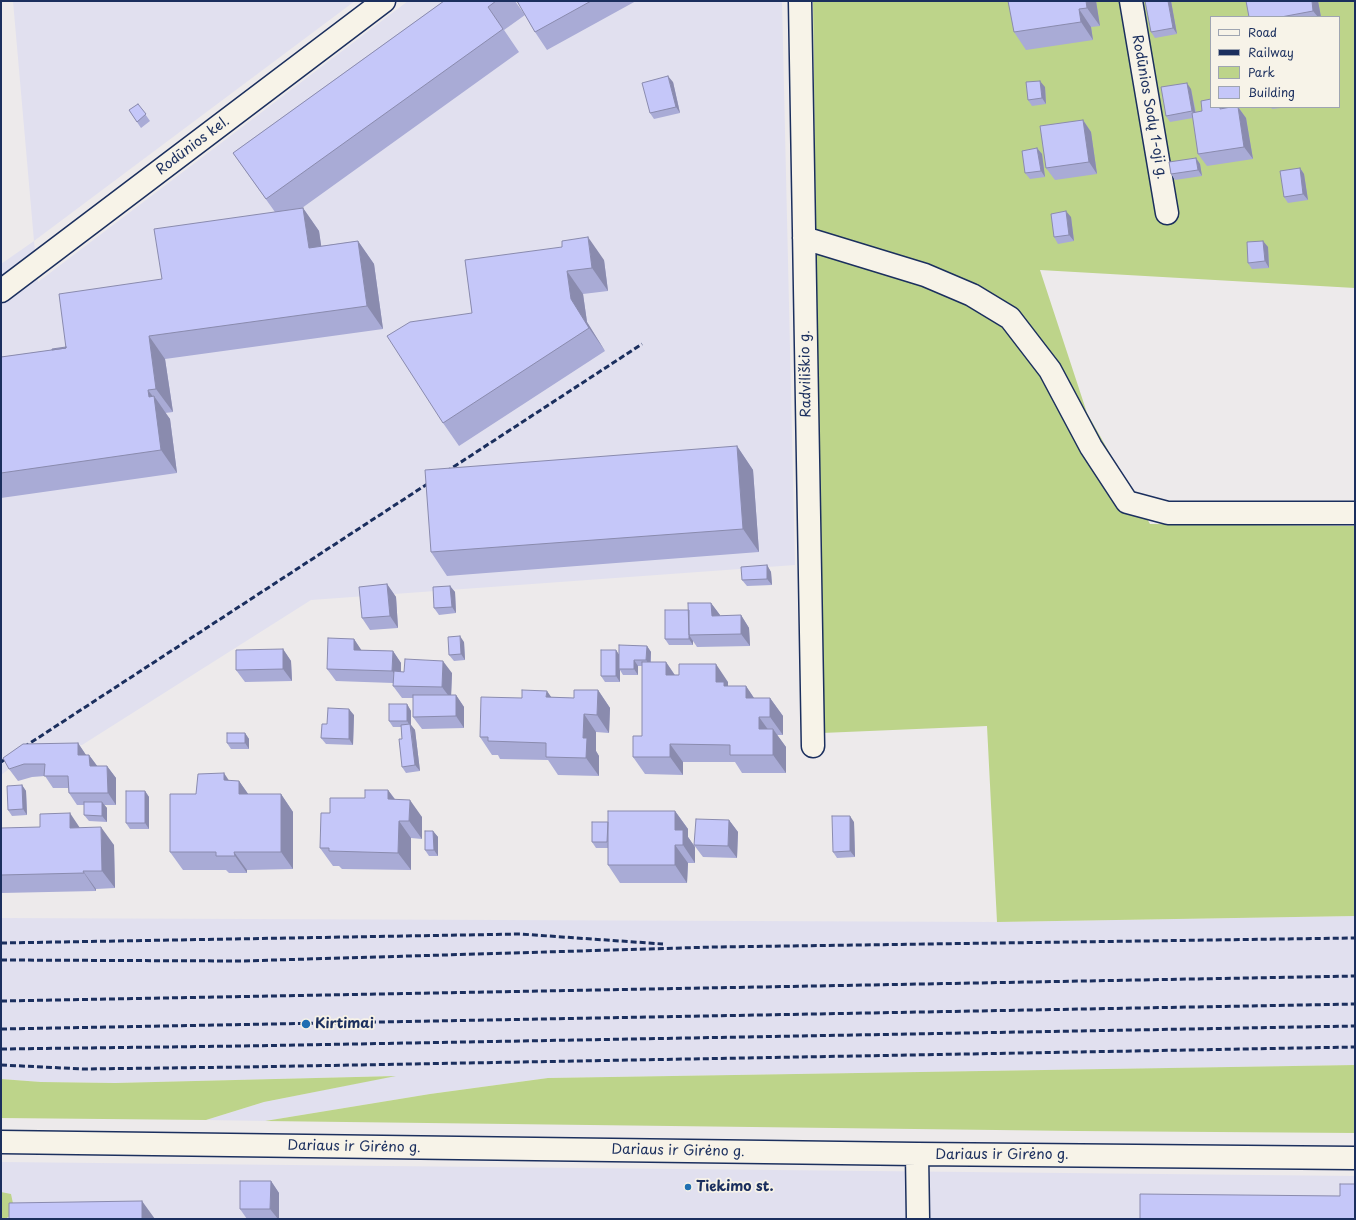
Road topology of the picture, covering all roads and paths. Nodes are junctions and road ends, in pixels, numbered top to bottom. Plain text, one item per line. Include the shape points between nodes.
1 (384, 1) edge
2 (800, 1) edge
3 (1130, 1) edge
4 (1167, 214) dead end
5 (804, 238) junction
6 (1, 291) edge
7 (1355, 513) edge
8 (813, 746) dead end
9 (1, 1142) edge
10 (917, 1154) junction
11 (1355, 1158) edge
12 (918, 1219) edge

1 - 6 street, Rodūnios kel.
2 - 5 street, Radviliškio g.
3 - 4 street, Rodūnios Sodų 1-oji g.
5 - 7 street via 925,275 972,295 1010,318 1050,370 1091,447 1127,502 1168,513
5 - 8 street, Radviliškio g.
9 - 10 street, Dariaus ir Girėno g.
10 - 11 street, Dariaus ir Girėno g.
10 - 12 street

